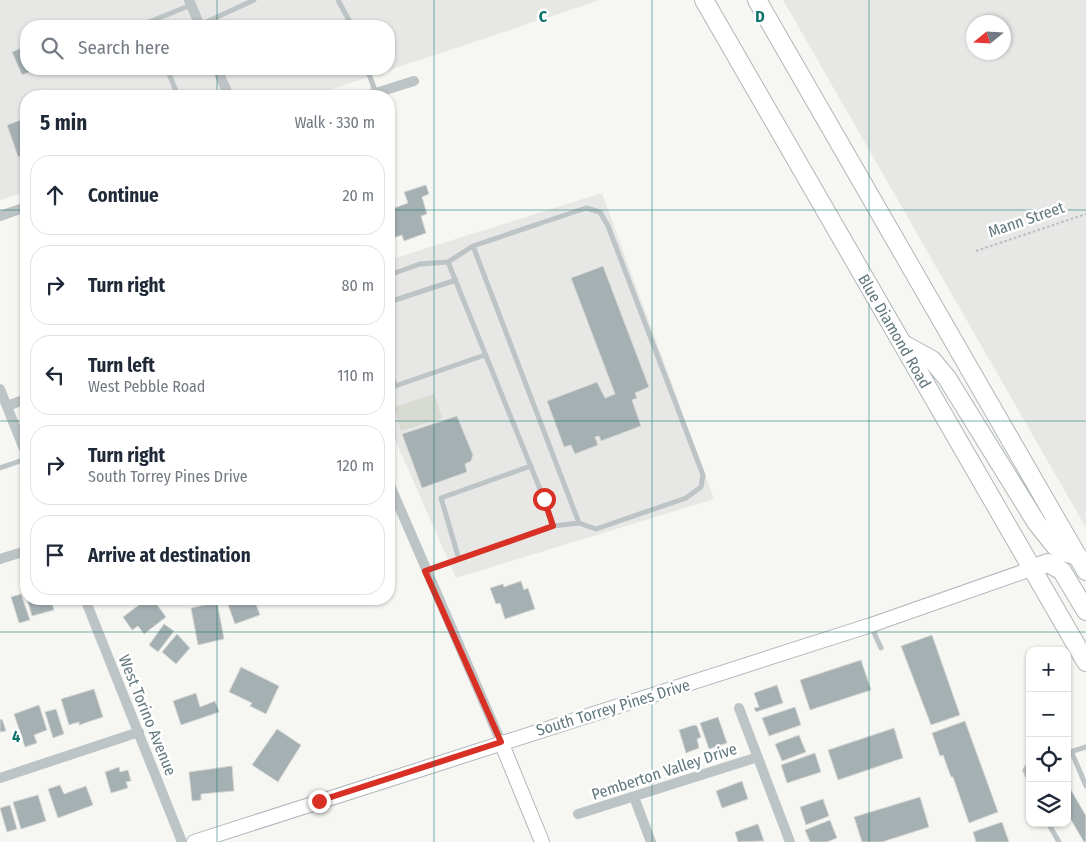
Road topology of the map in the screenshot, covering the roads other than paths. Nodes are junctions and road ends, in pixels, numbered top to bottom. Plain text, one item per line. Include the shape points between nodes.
1 (254, 0) edge
2 (338, 0) edge
3 (704, 0) edge
4 (757, 0) edge
5 (190, 2) edge
6 (153, 20) edge
7 (198, 20) edge
8 (212, 20) edge
9 (349, 20) edge
10 (169, 75) edge
11 (220, 75) edge
12 (369, 75) edge
13 (414, 81) dead end
14 (176, 90) edge
15 (226, 90) edge
16 (370, 90) edge
17 (386, 90) edge
18 (20, 209) edge
19 (0, 216) edge
20 (473, 246) junction
21 (448, 262) junction
22 (395, 273) edge
23 (456, 280) junction
24 (395, 300) edge
25 (903, 344) junction
26 (485, 355) junction
27 (395, 386) edge
28 (0, 389) edge
29 (20, 401) edge
30 (7, 406) junction
31 (20, 439) edge
32 (20, 461) edge
33 (530, 466) junction
34 (0, 468) edge
35 (395, 498) edge
36 (579, 523) junction
37 (553, 526) junction
38 (20, 553) edge
39 (0, 559) edge
40 (460, 559) junction
41 (1083, 560) edge
42 (1031, 569) junction
43 (425, 571) junction
44 (87, 605) edge
45 (1086, 611) edge
46 (871, 625) junction
47 (880, 648) dead end
48 (1086, 662) edge
49 (739, 708) dead end
50 (139, 732) junction
51 (501, 742) junction
52 (1086, 747) edge
53 (1071, 752) edge
54 (758, 756) junction
55 (1071, 757) edge
56 (0, 778) edge
57 (1086, 786) edge
58 (634, 797) junction
59 (578, 814) dead end
60 (1050, 827) edge
61 (182, 842) edge
62 (194, 842) edge
63 (542, 842) edge
64 (651, 842) edge
65 (790, 842) edge
66 (1059, 842) edge

1 - 8 lane
2 - 9 lane
3 - 25 highway, Blue Diamond Road
4 - 41 highway
5 - 6 lane
5 - 7 street
10 - 14 lane
11 - 15 street
12 - 16 lane
13 - 17 street
18 - 19 street
20 - 21 lane
20 - 36 lane
20 - 36 lane via 586,208 600,212 608,226 703,475 701,487 686,498 596,529
21 - 22 lane via 420,264
21 - 23 lane
23 - 24 lane
23 - 26 lane
25 - 41 highway via 932,360 947,378 1036,522 1055,546
25 - 42 highway, Blue Diamond Road
26 - 27 lane
26 - 33 lane
28 - 30 street
29 - 30 street
30 - 31 street
32 - 34 lane
33 - 37 lane
33 - 40 lane via 441,498
35 - 43 street
36 - 37 lane
37 - 40 lane
38 - 39 street
40 - 43 lane
42 - 45 highway via 1048,563 1062,571
42 - 46 street, South Torrey Pines Drive
42 - 48 highway, Blue Diamond Road
43 - 51 street
44 - 50 street, West Torino Avenue
46 - 47 lane
46 - 51 street, South Torrey Pines Drive
49 - 54 street
50 - 56 street
50 - 61 street, West Torino Avenue
51 - 62 street, South Torrey Pines Drive
51 - 63 street
52 - 53 lane
54 - 58 street, Pemberton Valley Drive
54 - 65 street
55 - 57 lane
58 - 59 street, Pemberton Valley Drive
58 - 64 street
60 - 66 lane

